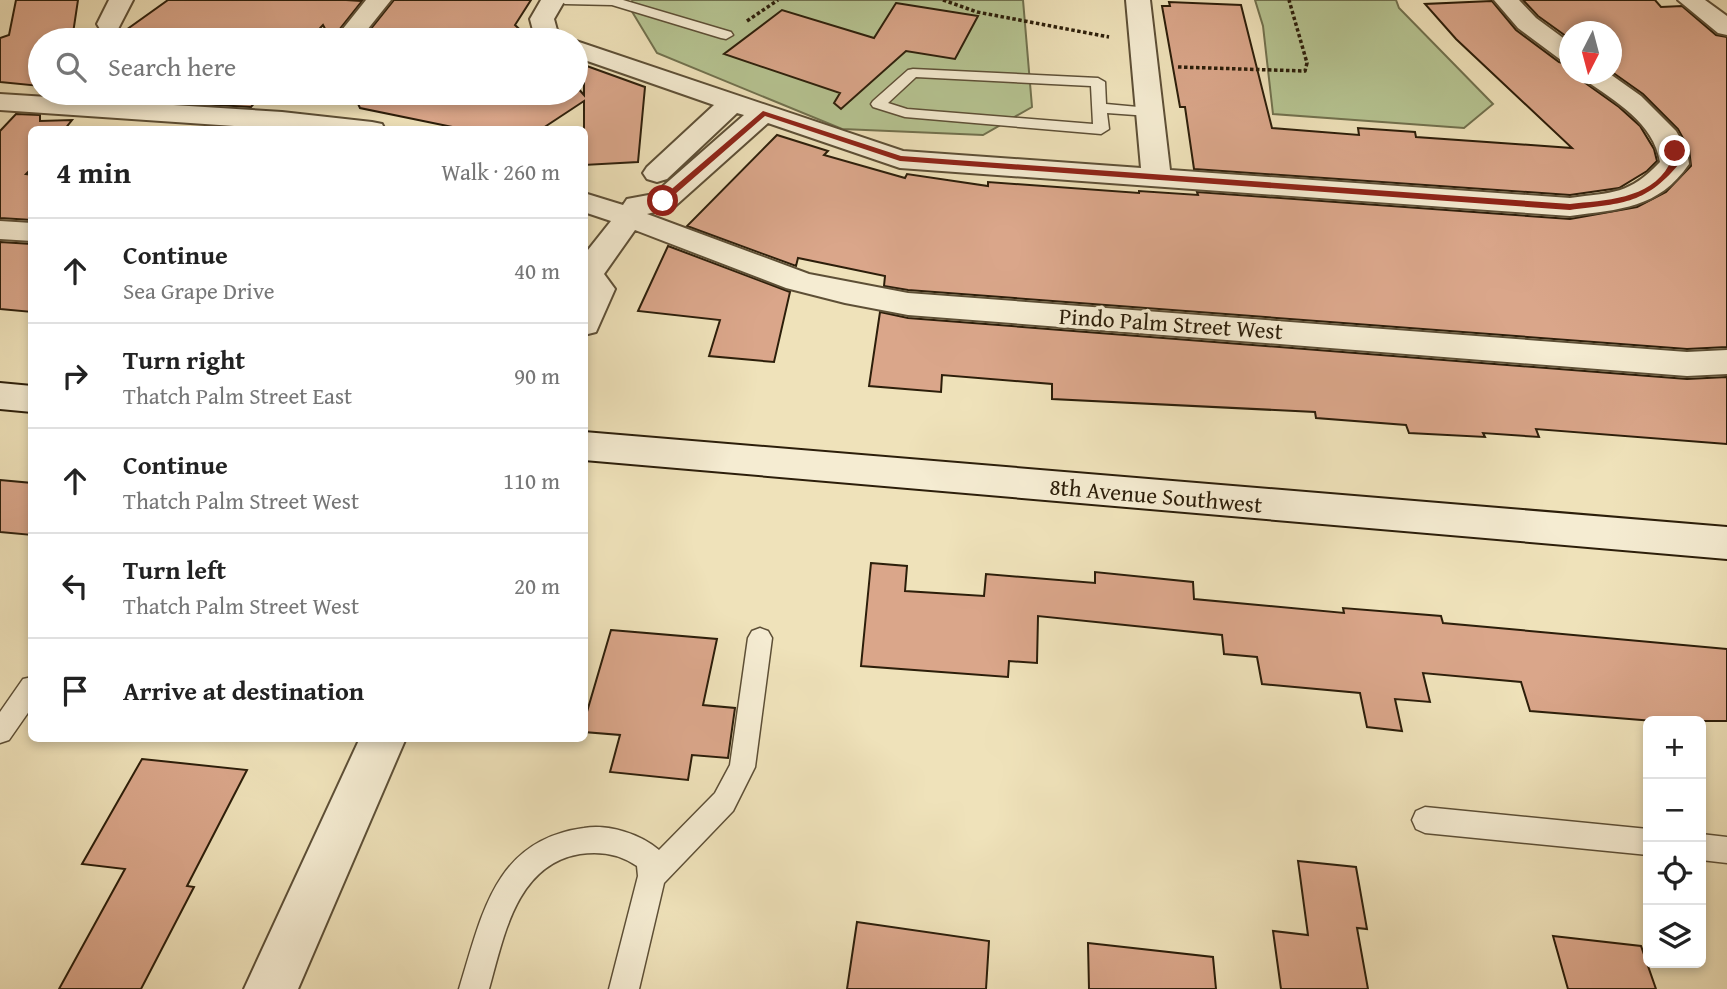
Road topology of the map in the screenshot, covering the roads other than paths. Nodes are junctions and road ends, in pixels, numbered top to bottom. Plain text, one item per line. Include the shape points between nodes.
1 (121, 0) edge
2 (379, 0) edge
3 (553, 0) edge
4 (565, 0) edge
5 (1138, 0) edge
6 (1506, 0) edge
7 (1690, 0) edge
8 (109, 24) dead end
9 (356, 28) edge
10 (544, 28) edge
11 (1727, 28) edge
12 (726, 35) road end
13 (1559, 47) edge
14 (588, 53) edge
15 (1606, 84) edge
16 (0, 102) edge
17 (732, 103) junction
18 (28, 104) edge
19 (47, 105) edge
20 (294, 105) edge
21 (1099, 108) junction
22 (1149, 112) junction
23 (763, 113) junction
24 (282, 120) junction
25 (336, 126) edge
26 (1156, 176) junction
27 (588, 203) edge
28 (633, 210) junction
29 (0, 230) edge
30 (28, 232) edge
31 (588, 271) edge
32 (588, 273) edge
33 (588, 315) edge
34 (1727, 362) edge
35 (0, 396) edge
36 (28, 399) edge
37 (588, 446) edge
38 (1727, 543) edge
39 (760, 638) dead end
40 (28, 693) edge
41 (0, 732) edge
42 (381, 742) edge
43 (1425, 820) dead end
44 (1643, 842) edge
45 (1706, 848) edge
46 (1727, 850) edge
47 (652, 876) junction
48 (271, 989) edge
49 (474, 989) edge
50 (624, 989) edge

1 - 8 street
2 - 9 street
3 - 10 street via 542,19
4 - 12 lane via 613,1
5 - 22 street
6 - 13 street
7 - 11 street
14 - 17 street
15 - 26 street via 1661,129 1675,151 1675,164 1652,188 1624,200 1570,207
16 - 18 street
17 - 23 street
17 - 28 street via 639,190
19 - 24 street
20 - 24 street
21 - 21 lane via 1101,129 905,113 878,104 913,74 1098,82
21 - 22 lane
22 - 26 street
23 - 26 street via 900,159
23 - 28 street via 663,201
24 - 25 street
27 - 28 street, Pindo Palm Street West
28 - 31 street
28 - 34 street, Pindo Palm Street West via 782,276 908,304 1687,364
29 - 30 street
32 - 33 street via 599,289
35 - 36 street
37 - 38 street, 8th Avenue Southwest
39 - 47 lane via 741,767 724,802
40 - 41 lane
42 - 48 street
43 - 44 lane
45 - 46 lane
47 - 49 lane via 649,858 631,845 571,841 540,852 507,891
47 - 50 lane

